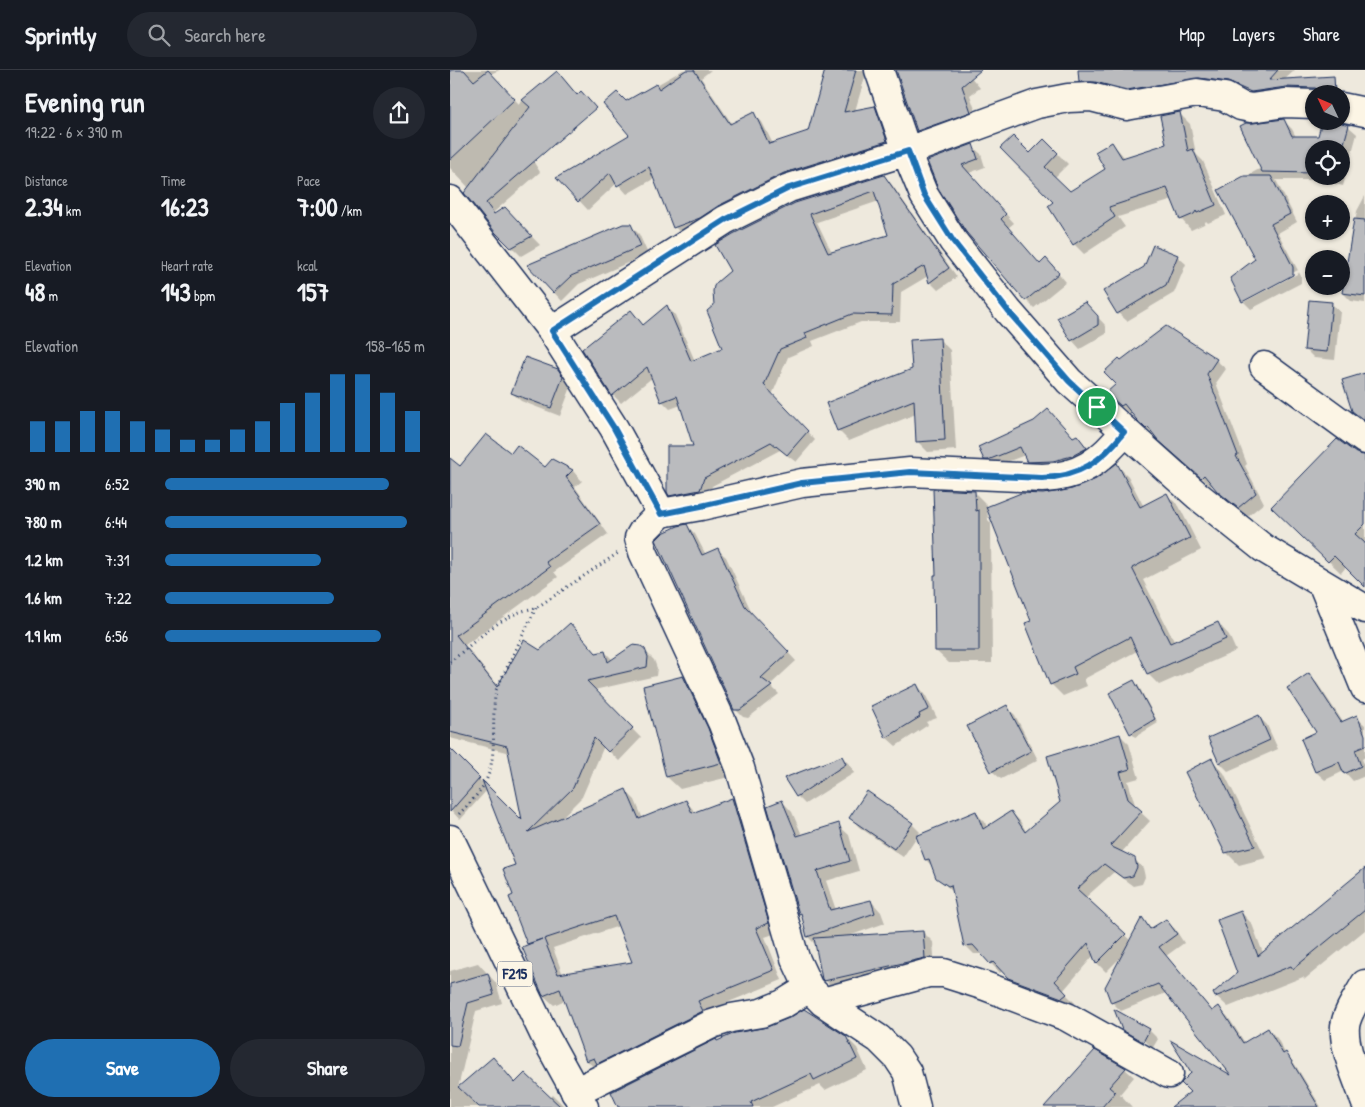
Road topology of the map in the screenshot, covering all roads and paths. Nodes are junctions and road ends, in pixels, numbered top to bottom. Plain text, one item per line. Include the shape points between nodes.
1 (879, 70) edge
2 (1305, 104) edge
3 (1350, 109) edge
4 (1365, 112) edge
5 (908, 151) junction
6 (450, 200) edge
7 (552, 331) junction
8 (1264, 366) dead end
9 (1124, 432) junction
10 (1365, 440) edge
11 (661, 514) junction
12 (640, 538) junction
13 (1323, 585) junction
14 (536, 608) junction
15 (1365, 609) edge
16 (450, 662) edge
17 (1365, 688) edge
18 (454, 828) edge
19 (1365, 984) edge
20 (816, 995) junction
21 (1169, 1074) dead end
22 (579, 1099) edge
23 (1365, 1101) edge
24 (916, 1107) edge

1 - 5 street
2 - 5 street via 1251,108 1225,97 1197,93 1126,106 1091,96 1068,98 1037,104
3 - 4 street
5 - 7 street via 789,188 733,216
5 - 9 street via 924,195 953,241 1069,381
6 - 7 street
7 - 11 street via 614,428
8 - 10 street
9 - 11 street via 1110,450 1082,470 1060,478 910,472 802,483
9 - 13 street via 1263,548
11 - 12 street
12 - 14 path
12 - 20 street via 643,552 740,768 795,958
13 - 15 street
13 - 17 street
14 - 16 path via 515,613
14 - 18 path via 496,690 489,774
18 - 22 street, F215 via 546,1038
19 - 23 street via 1345,1025 1346,1046
20 - 21 street via 928,973 944,973 1066,1018
20 - 22 street via 712,1024
20 - 24 street via 879,1039 897,1057 906,1072

